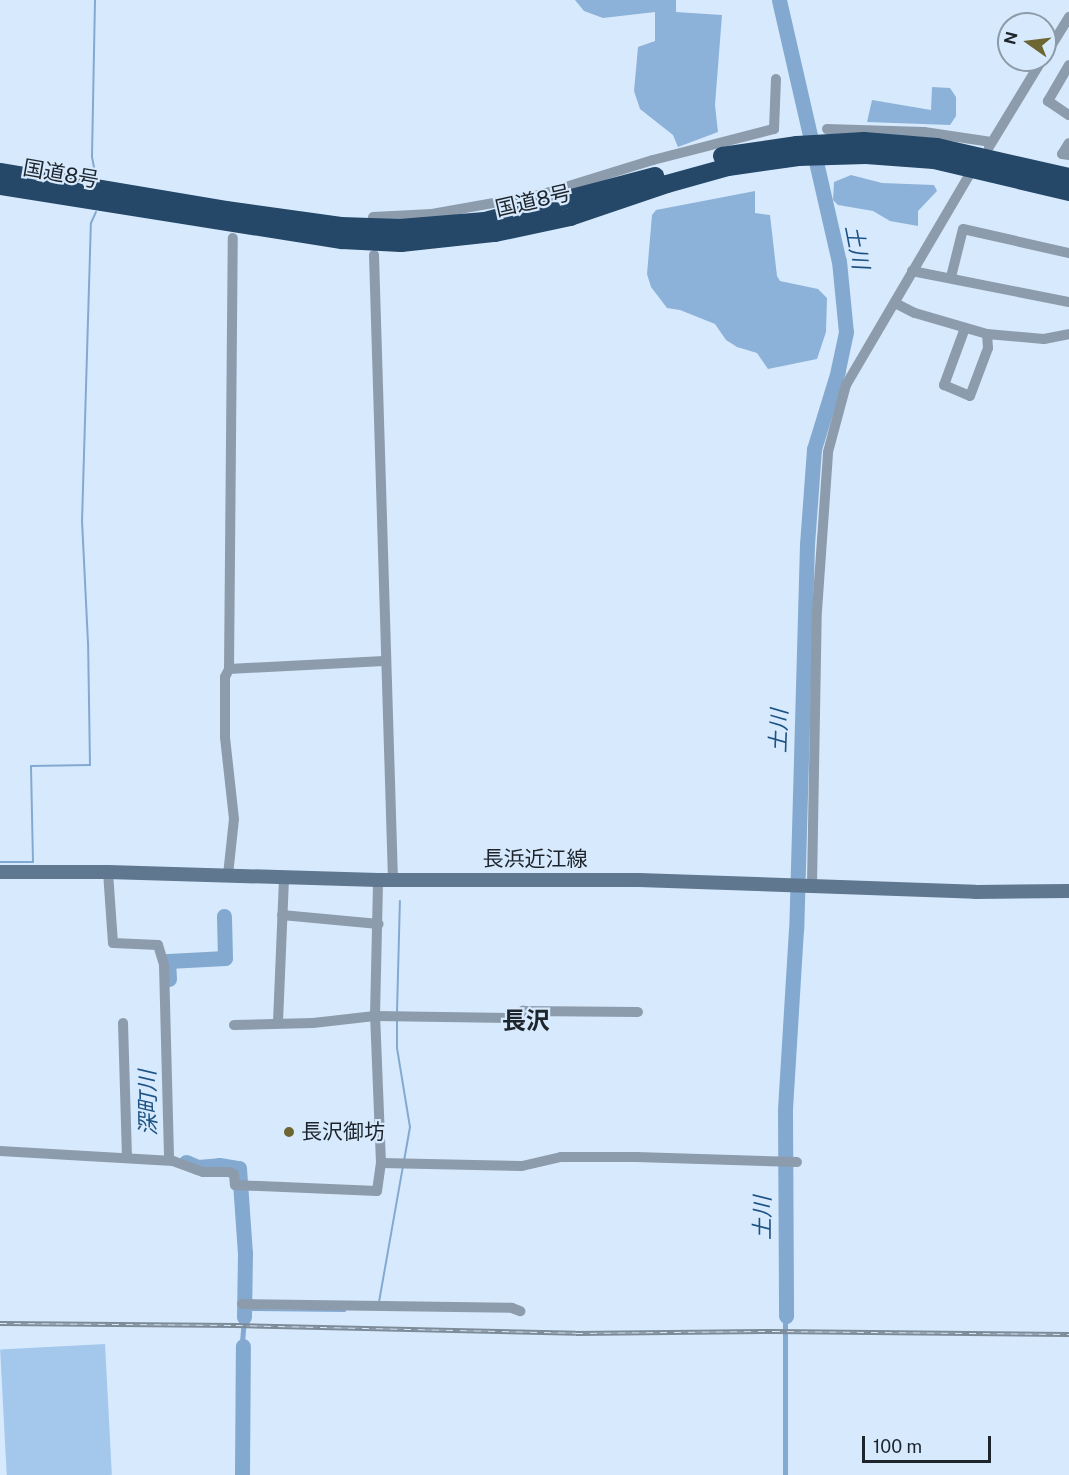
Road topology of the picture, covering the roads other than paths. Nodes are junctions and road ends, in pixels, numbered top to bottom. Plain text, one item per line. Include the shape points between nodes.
1 (1069, 17) edge
2 (1065, 34) edge
3 (1069, 65) edge
4 (1034, 72) edge
5 (776, 79) dead end
6 (1069, 115) edge
7 (826, 129) dead end
8 (1069, 143) edge
9 (797, 151) junction
10 (981, 155) junction
11 (1069, 155) edge
12 (0, 172) edge
13 (1069, 177) edge
14 (0, 186) edge
15 (1069, 192) edge
16 (373, 217) dead end
17 (233, 238) dead end
18 (1069, 253) edge
19 (374, 255) dead end
20 (912, 271) junction
21 (951, 278) junction
22 (1069, 302) edge
23 (895, 303) junction
24 (965, 328) junction
25 (987, 334) junction
26 (1069, 334) edge
27 (384, 660) junction
28 (229, 669) junction
29 (0, 872) edge
30 (108, 872) junction
31 (228, 875) junction
32 (284, 878) junction
33 (386, 880) junction
34 (810, 885) junction
35 (1069, 891) edge
36 (282, 915) junction
37 (379, 924) junction
38 (638, 1012) dead end
39 (375, 1016) junction
40 (278, 1022) junction
41 (123, 1023) dead end
42 (234, 1025) dead end
43 (0, 1151) edge
44 (127, 1156) junction
45 (169, 1160) junction
46 (797, 1162) dead end
47 (381, 1163) junction
48 (242, 1304) dead end
49 (520, 1311) dead end

1 - 2 street
3 - 6 street via 1048,101
4 - 10 street
5 - 16 street via 774,129 543,194 432,214
7 - 10 street via 924,132
8 - 11 street via 1062,154
9 - 10 highway, 国道8号 via 865,148 934,160
9 - 12 highway, 国道8号 via 723,156 485,221 432,227 341,226
9 - 14 highway, 国道8号 via 667,184 570,217 484,234 401,243 330,238
10 - 13 highway, 国道8号
10 - 15 highway, 国道8号
10 - 20 street
17 - 28 street
18 - 21 street via 963,229
19 - 27 street
20 - 21 street
20 - 23 street
21 - 22 street
23 - 24 street
23 - 34 street via 846,385 828,452 817,611
24 - 25 street
24 - 25 street via 944,385 970,396 988,348
25 - 26 street via 1044,339
27 - 28 street
27 - 33 street
28 - 31 street via 225,676 225,737 234,819
29 - 30 main road, 長浜近江線
30 - 31 main road, 長浜近江線
30 - 45 street via 113,943 158,945 164,965
31 - 32 main road, 長浜近江線
32 - 33 main road, 長浜近江線
32 - 36 street
33 - 34 main road, 長浜近江線
33 - 37 street
34 - 35 main road, 長浜近江線 via 975,892
36 - 37 street
36 - 40 street
37 - 39 street
38 - 39 street via 523,1011 520,1018
39 - 40 street via 314,1023
39 - 47 street
40 - 42 street
41 - 44 street
43 - 44 street
44 - 45 street
45 - 47 street via 203,1172 229,1172 234,1174 235,1185 377,1191
46 - 47 street via 561,1157 522,1166
48 - 49 street

